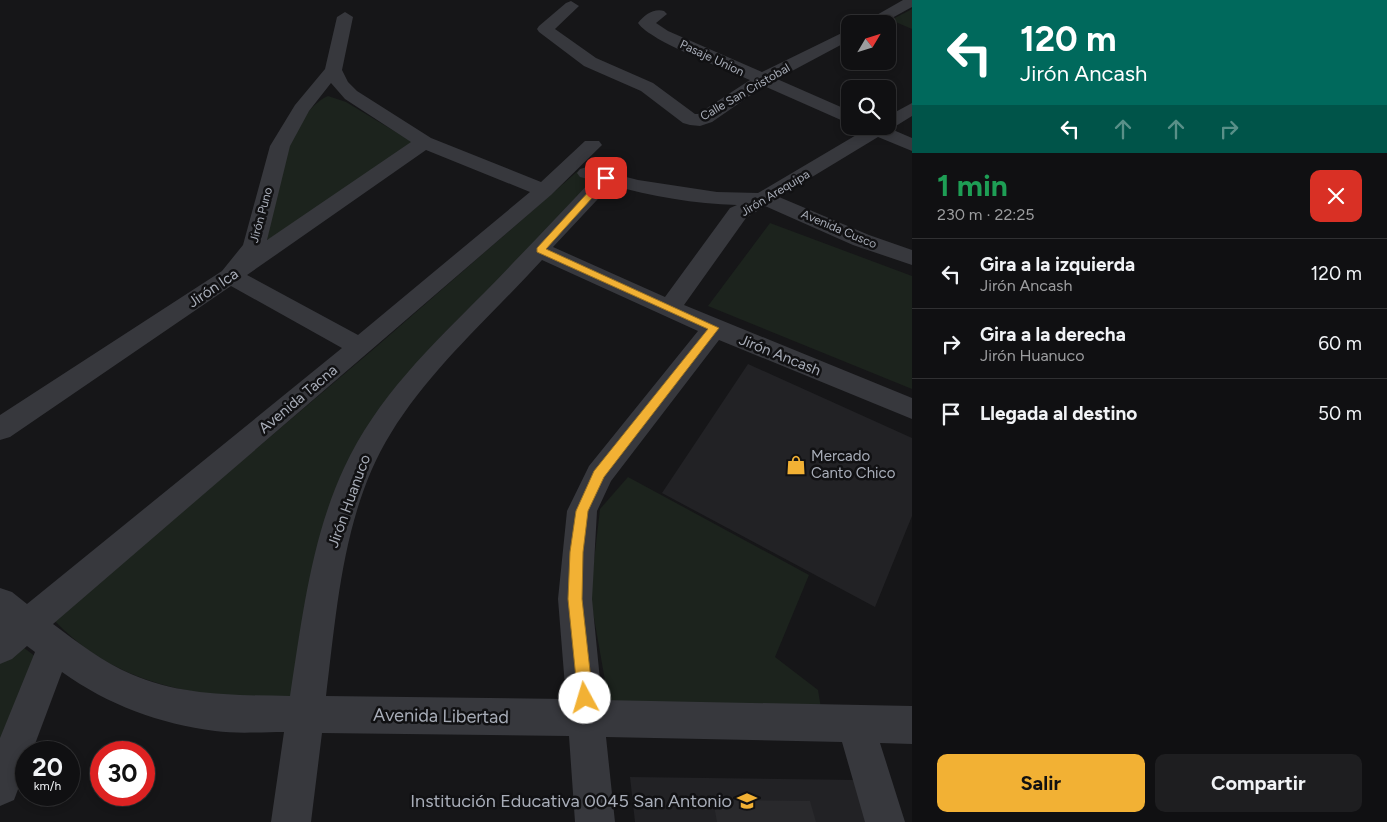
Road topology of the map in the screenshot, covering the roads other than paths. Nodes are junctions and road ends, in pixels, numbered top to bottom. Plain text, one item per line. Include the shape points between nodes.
1 (912, 2) edge
2 (571, 6) dead end
3 (659, 14) dead end
4 (887, 15) edge
5 (345, 17) dead end
6 (841, 39) edge
7 (333, 70) junction
8 (761, 80) junction
9 (912, 108) edge
10 (841, 114) edge
11 (896, 118) edge
12 (867, 135) edge
13 (894, 135) edge
14 (424, 142) junction
15 (912, 145) edge
16 (592, 146) dead end
17 (568, 168) junction
18 (606, 178) junction
19 (544, 191) junction
20 (766, 198) junction
21 (540, 250) junction
22 (912, 258) edge
23 (230, 276) junction
24 (670, 307) junction
25 (714, 328) junction
26 (360, 348) junction
27 (912, 409) edge
28 (0, 429) edge
29 (9, 625) edge
30 (55, 646) junction
31 (305, 714) junction
32 (587, 718) junction
33 (856, 725) junction
34 (912, 726) edge
35 (0, 786) edge
36 (291, 822) edge
37 (596, 822) edge
38 (885, 822) edge

1 - 4 street
2 - 8 street, Calle San Cristobal via 545,29 590,62 647,87 690,119 705,118
3 - 8 street, Pasaje Union via 646,23 662,34
5 - 7 street, Jirón Puno
6 - 8 street, Calle San Cristobal
7 - 14 street via 351,95
7 - 23 street, Jirón Puno via 301,109 280,146 254,246
8 - 10 street, Pasaje Union
9 - 11 street, Jirón Arequipa
12 - 20 street, Jirón Arequipa
13 - 15 street
14 - 19 street
14 - 23 street, Jirón Ica
16 - 17 street, Avenida Tacna
17 - 18 street
17 - 19 street, Avenida Tacna
18 - 20 street via 717,198
18 - 21 street, Jirón Huanuco
19 - 26 street, Avenida Tacna
20 - 22 street, Avenida Cusco via 861,240
20 - 24 street, Jirón Arequipa via 738,213
21 - 24 street, Jirón Ancash
21 - 31 street, Jirón Huanuco via 442,350 413,384 369,446 349,491 332,543
23 - 26 street
23 - 28 street, Jirón Ica
24 - 25 street, Jirón Ancash
25 - 27 street, Jirón Ancash
25 - 32 street via 599,474 582,511 575,599
26 - 29 street, Avenida Tacna
29 - 30 street, Avenida Libertad
30 - 31 street, Avenida Libertad via 110,683 157,700 216,713
30 - 35 street
31 - 32 street, Avenida Libertad
31 - 36 street, Jirón Huanuco
32 - 33 street, Avenida Libertad
32 - 37 street
33 - 34 street, Avenida Libertad
33 - 38 street

